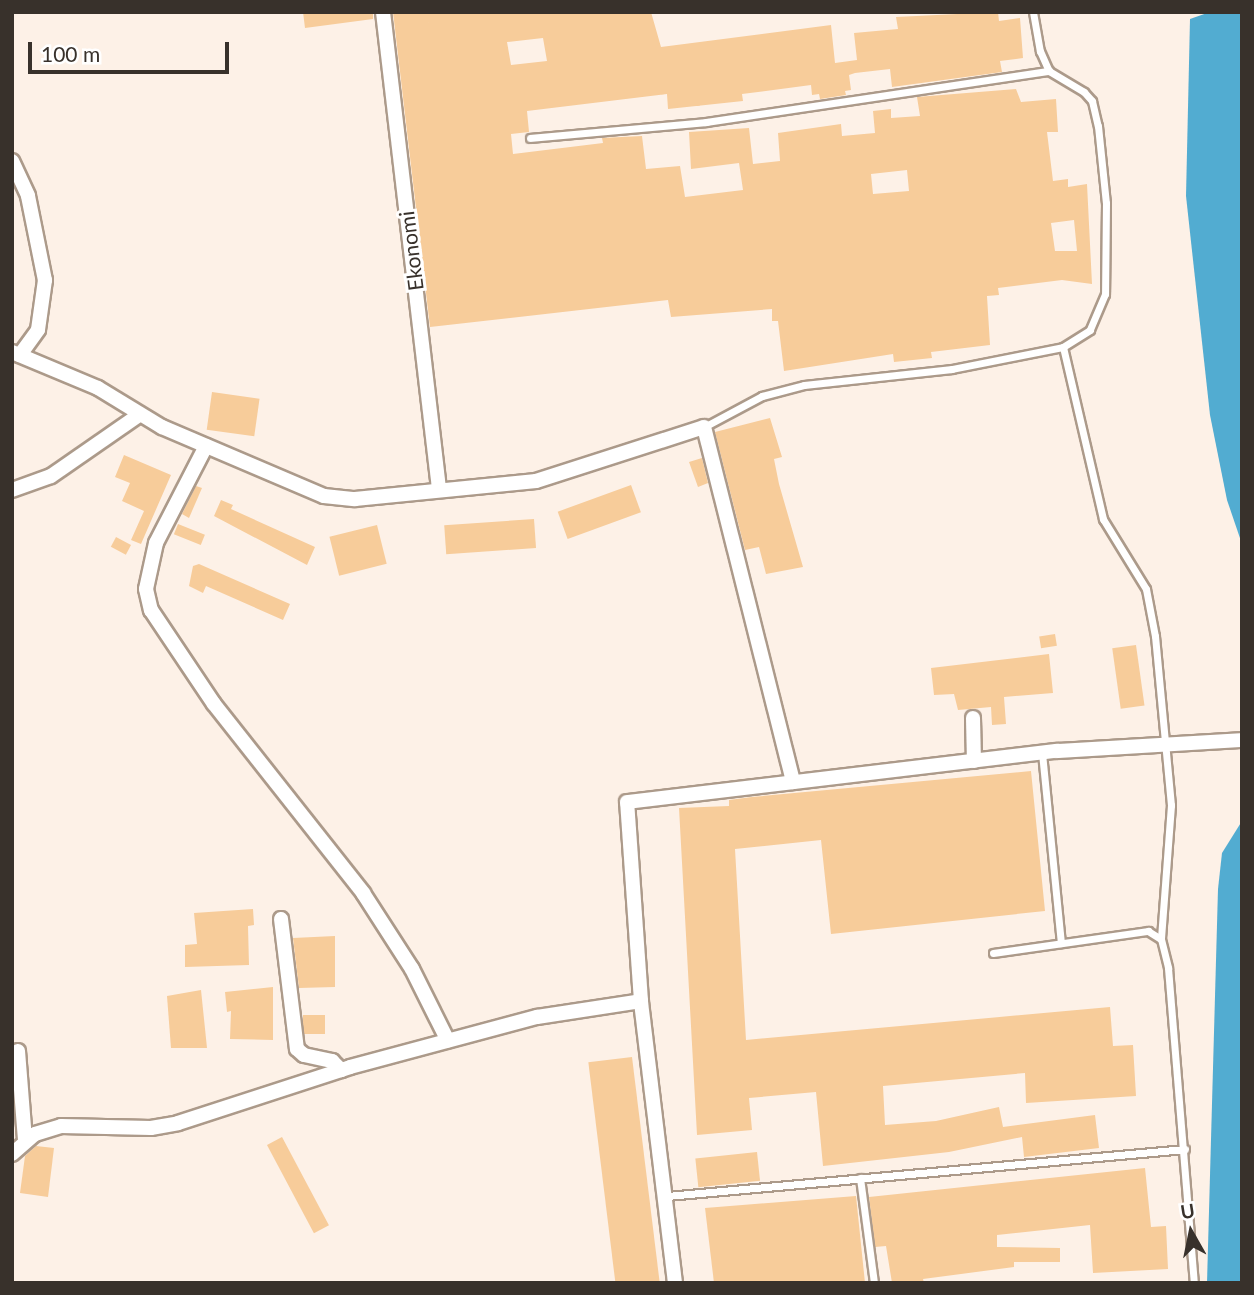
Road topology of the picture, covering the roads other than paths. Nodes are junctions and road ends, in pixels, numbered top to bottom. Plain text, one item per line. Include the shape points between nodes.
1 (383, 12) edge
2 (1033, 12) edge
3 (1049, 71) junction
4 (530, 138) dead end
5 (12, 161) edge
6 (1063, 347) junction
7 (16, 354) edge
8 (139, 415) junction
9 (704, 427) junction
10 (206, 446) junction
11 (12, 490) edge
12 (439, 491) junction
13 (973, 718) dead end
14 (1242, 740) edge
15 (1167, 744) junction
16 (1042, 753) junction
17 (974, 761) junction
18 (793, 782) junction
19 (281, 919) dead end
20 (1161, 939) junction
21 (1061, 943) junction
22 (993, 953) dead end
23 (641, 1001) junction
24 (449, 1041) junction
25 (19, 1051) dead end
26 (341, 1070) junction
27 (24, 1139) junction
28 (1185, 1149) junction
29 (12, 1154) edge
30 (860, 1178) junction
31 (667, 1196) junction
32 (675, 1283) edge
33 (874, 1283) edge
34 (1194, 1283) edge

1 - 12 street, Ekonomi
2 - 3 lane
3 - 4 lane via 733,118
3 - 6 lane via 1091,101 1106,203 1105,294 1090,330
5 - 7 street via 28,196 45,280 38,330
6 - 9 lane via 952,369 804,386 762,396
6 - 15 lane via 1103,519 1146,589
7 - 8 street via 70,374
8 - 10 street
8 - 11 street via 51,476
9 - 12 street via 536,481
9 - 18 street
10 - 12 street via 324,496 355,499
10 - 24 street via 156,543 146,589 151,610 214,704 363,893 412,969
13 - 17 street
14 - 15 street
15 - 16 street
15 - 20 lane via 1171,805
16 - 17 street
16 - 21 lane
17 - 18 street
18 - 23 street via 627,802
19 - 26 street via 297,1049 332,1061
20 - 21 lane via 1148,931
20 - 28 lane via 1168,968
21 - 22 lane
23 - 24 street via 537,1017
23 - 31 street
24 - 26 street
25 - 27 street
26 - 27 street via 178,1123 151,1128 61,1126
27 - 29 street
28 - 30 lane
28 - 34 lane
30 - 31 lane
30 - 33 lane
31 - 32 street

